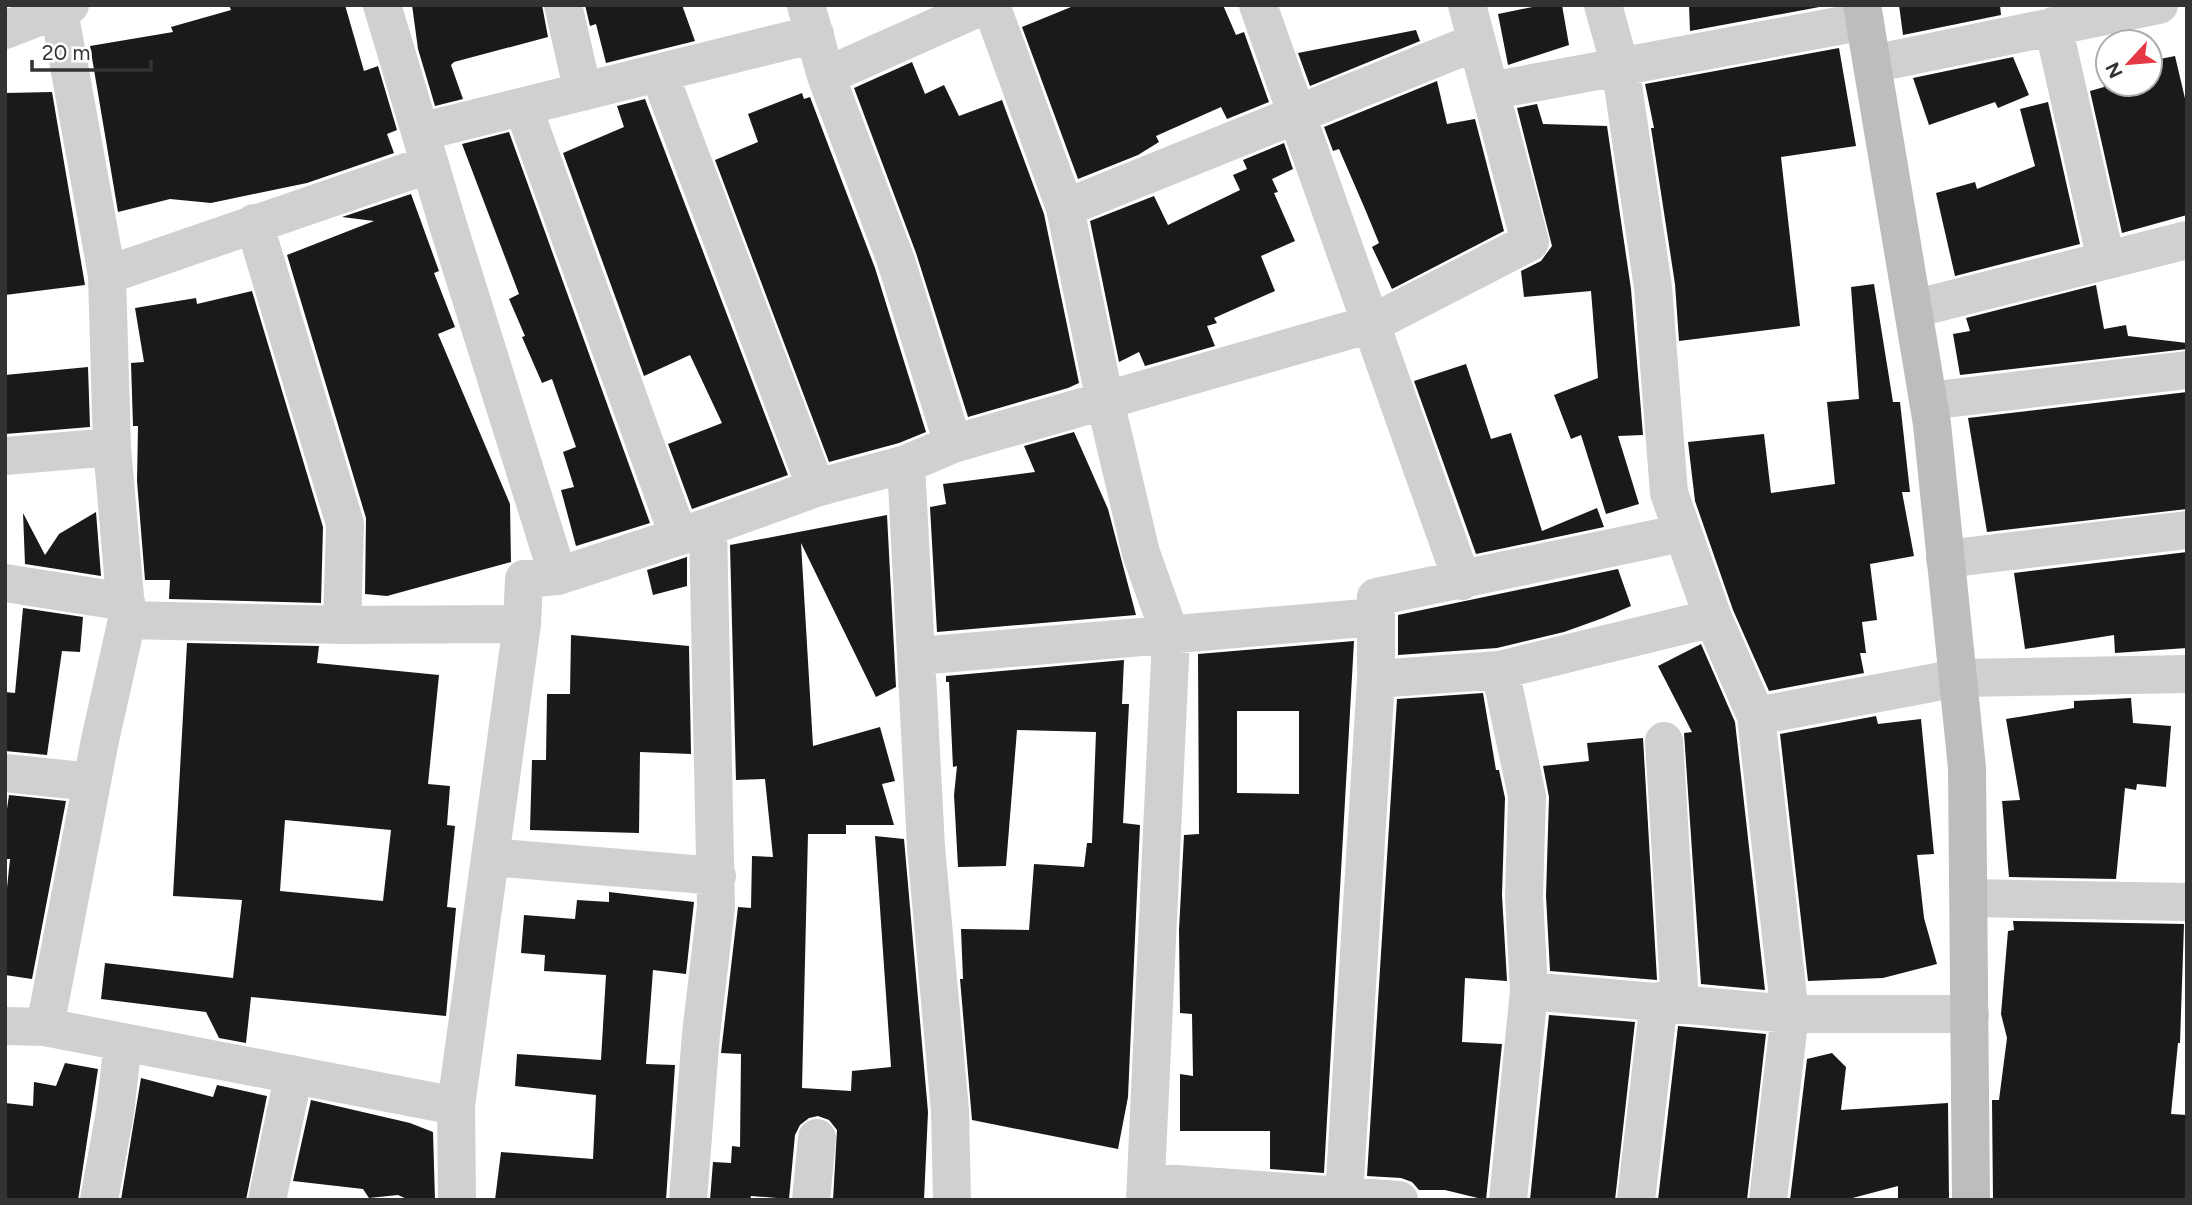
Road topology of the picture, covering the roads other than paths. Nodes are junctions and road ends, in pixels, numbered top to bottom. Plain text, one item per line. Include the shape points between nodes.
1 (382, 5) edge
2 (563, 5) edge
3 (985, 5) edge
4 (991, 5) edge
5 (1258, 5) edge
6 (1467, 5) edge
7 (1603, 5) edge
8 (2159, 5) edge
9 (62, 7) edge
10 (1864, 13) edge
11 (810, 20) edge
12 (2034, 21) edge
13 (5, 30) edge
14 (1476, 42) junction
15 (1872, 64) junction
16 (1620, 66) junction
17 (659, 73) junction
18 (826, 76) junction
19 (1490, 91) junction
20 (583, 92) junction
21 (523, 107) junction
22 (1297, 112) junction
23 (425, 148) junction
24 (1065, 208) junction
25 (254, 223) junction
26 (2187, 240) edge
27 (2106, 260) junction
28 (107, 275) junction
29 (1913, 309) junction
30 (1371, 324) junction
31 (2187, 370) edge
32 (1105, 401) junction
33 (1928, 401) junction
34 (953, 444) junction
35 (112, 447) junction
36 (5, 456) edge
37 (906, 464) junction
38 (816, 488) junction
39 (2187, 530) edge
40 (693, 531) junction
41 (1682, 533) junction
42 (1945, 559) junction
43 (558, 576) junction
44 (1462, 581) junction
45 (5, 583) edge
46 (127, 611) junction
47 (1376, 617) junction
48 (1713, 618) junction
49 (522, 624) junction
50 (342, 625) junction
51 (1171, 636) junction
52 (918, 656) junction
53 (1500, 670) junction
54 (2187, 674) edge
55 (1958, 678) junction
56 (1376, 679) junction
57 (1755, 716) junction
58 (1664, 741) dead end
59 (5, 774) edge
60 (92, 782) junction
61 (490, 857) junction
62 (717, 876) junction
63 (1969, 898) junction
64 (2187, 902) edge
65 (1529, 991) junction
66 (1669, 1002) junction
67 (1790, 1014) junction
68 (1970, 1014) junction
69 (5, 1026) edge
70 (45, 1027) junction
71 (123, 1042) junction
72 (291, 1074) junction
73 (456, 1106) junction
74 (817, 1138) dead end
75 (1146, 1191) edge
76 (1289, 1196) edge
77 (1344, 1196) junction
78 (99, 1200) edge
79 (267, 1200) edge
80 (457, 1200) edge
81 (688, 1200) edge
82 (811, 1200) edge
83 (952, 1200) edge
84 (1399, 1200) edge
85 (1508, 1200) edge
86 (1636, 1200) edge
87 (1768, 1200) edge
88 (1971, 1200) edge

1 - 23 street
2 - 20 street
3 - 18 street
4 - 24 street
5 - 22 street
6 - 14 street
7 - 16 street
8 - 12 street
9 - 13 street
9 - 28 street
10 - 15 street
10 - 16 street
11 - 17 street
11 - 18 street
12 - 15 street
12 - 27 street
14 - 19 street
14 - 22 street
15 - 29 street
16 - 19 street
16 - 41 street via 1653,287 1670,493
17 - 20 street
17 - 38 street
18 - 34 street via 897,261
19 - 30 street via 1530,242
20 - 21 street
21 - 23 street
21 - 40 street
22 - 24 street
22 - 30 street
23 - 25 street
23 - 43 street
24 - 32 street
25 - 28 street
25 - 50 street via 345,524
26 - 27 street
27 - 29 street
28 - 35 street
29 - 33 street
30 - 32 street
30 - 44 street
31 - 33 street
32 - 34 street
32 - 51 street via 1142,553
33 - 42 street
34 - 37 street
35 - 36 street
35 - 46 street
37 - 38 street
37 - 52 street
38 - 40 street
39 - 42 street
40 - 43 street
40 - 62 street
41 - 44 street
41 - 48 street
42 - 55 street
43 - 49 street via 524,579
44 - 47 street via 1376,597
45 - 46 street
46 - 50 street
46 - 60 street
47 - 51 street
47 - 56 street
48 - 53 street
48 - 57 street
49 - 50 street
49 - 61 street
51 - 52 street
51 - 75 street
52 - 83 street via 926,846 950,1111
53 - 56 street
53 - 65 street via 1527,796 1524,897
54 - 55 street
55 - 57 street
55 - 63 street via 1967,768
56 - 77 street
57 - 67 street
58 - 66 street
59 - 60 street
60 - 70 street
61 - 62 street
61 - 73 street
62 - 81 street
63 - 64 street
63 - 68 street
65 - 66 street
65 - 85 street
66 - 67 street
66 - 86 street
67 - 68 street
67 - 87 street
68 - 88 street
69 - 70 street
70 - 71 street
71 - 72 street
71 - 78 street
72 - 73 street
72 - 79 street
73 - 80 street
74 - 82 street
75 - 76 street
76 - 77 street
77 - 84 street

